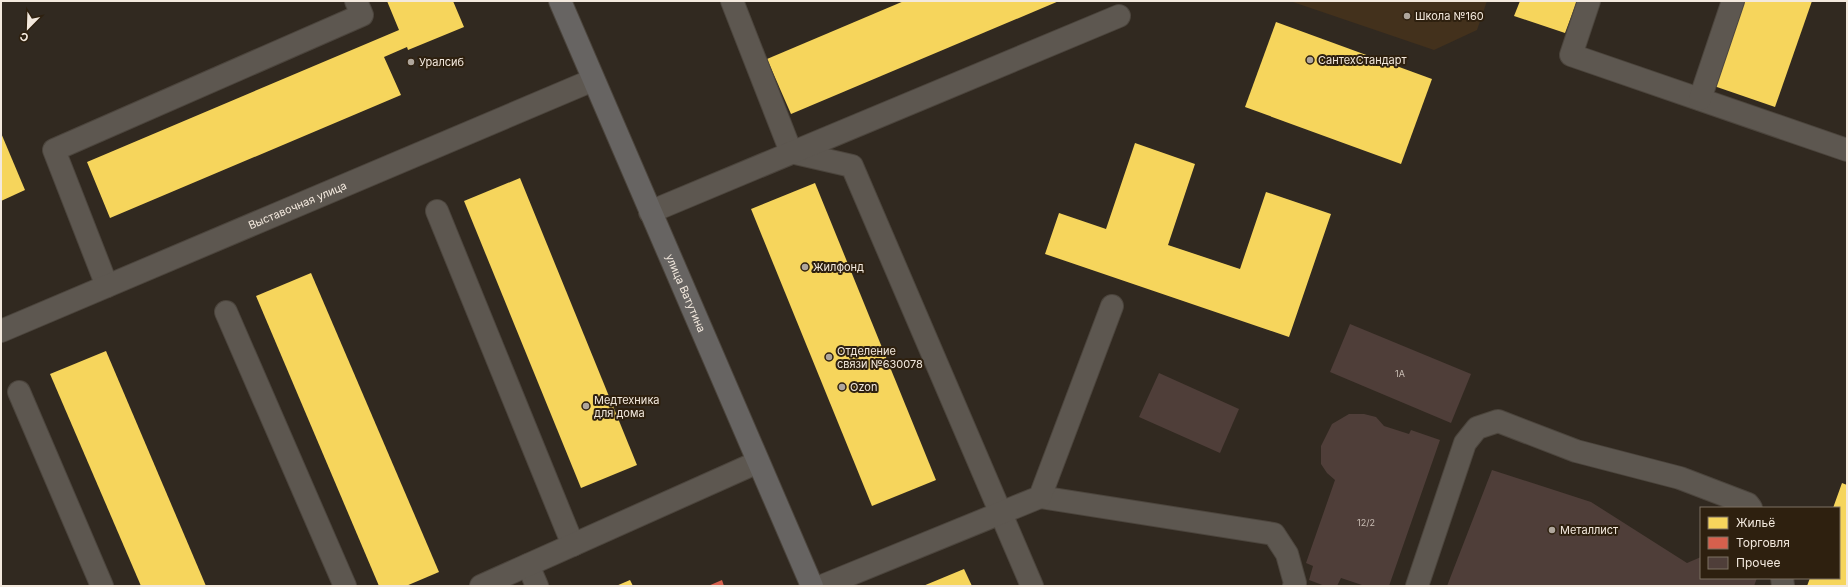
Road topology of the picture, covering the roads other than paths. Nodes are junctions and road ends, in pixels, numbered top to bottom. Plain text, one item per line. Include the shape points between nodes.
1 (356, 1) edge
2 (560, 1) edge
3 (732, 1) edge
4 (1589, 1) edge
5 (1733, 1) edge
6 (1119, 16) dead end
7 (593, 80) junction
8 (1700, 99) junction
9 (1847, 150) edge
10 (791, 152) junction
11 (437, 211) dead end
12 (650, 212) junction
13 (107, 286) junction
14 (1112, 306) dead end
15 (226, 312) dead end
16 (1, 331) edge
17 (19, 392) dead end
18 (758, 462) junction
19 (1040, 497) junction
20 (1750, 507) edge
21 (1000, 513) junction
22 (573, 544) junction
23 (528, 565) junction
24 (102, 586) edge
25 (345, 586) edge
26 (481, 586) edge
27 (538, 586) edge
28 (812, 586) edge
29 (822, 586) edge
30 (1032, 586) edge
31 (1294, 586) edge
32 (1417, 586) edge

1 - 13 street via 362,15 54,150
2 - 7 main road, улица Ватутина
3 - 10 street
4 - 8 street via 1571,54
5 - 8 street
6 - 10 street
7 - 12 main road, улица Ватутина
7 - 13 street, Выставочная улица
8 - 9 street
10 - 12 street
10 - 21 street via 852,166
11 - 22 street
12 - 18 main road, улица Ватутина
13 - 16 street, Выставочная улица
14 - 19 street
15 - 25 street
17 - 24 street
18 - 22 street
18 - 28 main road, улица Ватутина
19 - 21 street
19 - 31 street via 1274,534 1287,554
20 - 32 street via 1680,478 1576,451 1498,421 1477,428 1465,443
21 - 29 street
21 - 30 street
22 - 23 street
23 - 26 street
23 - 27 street

